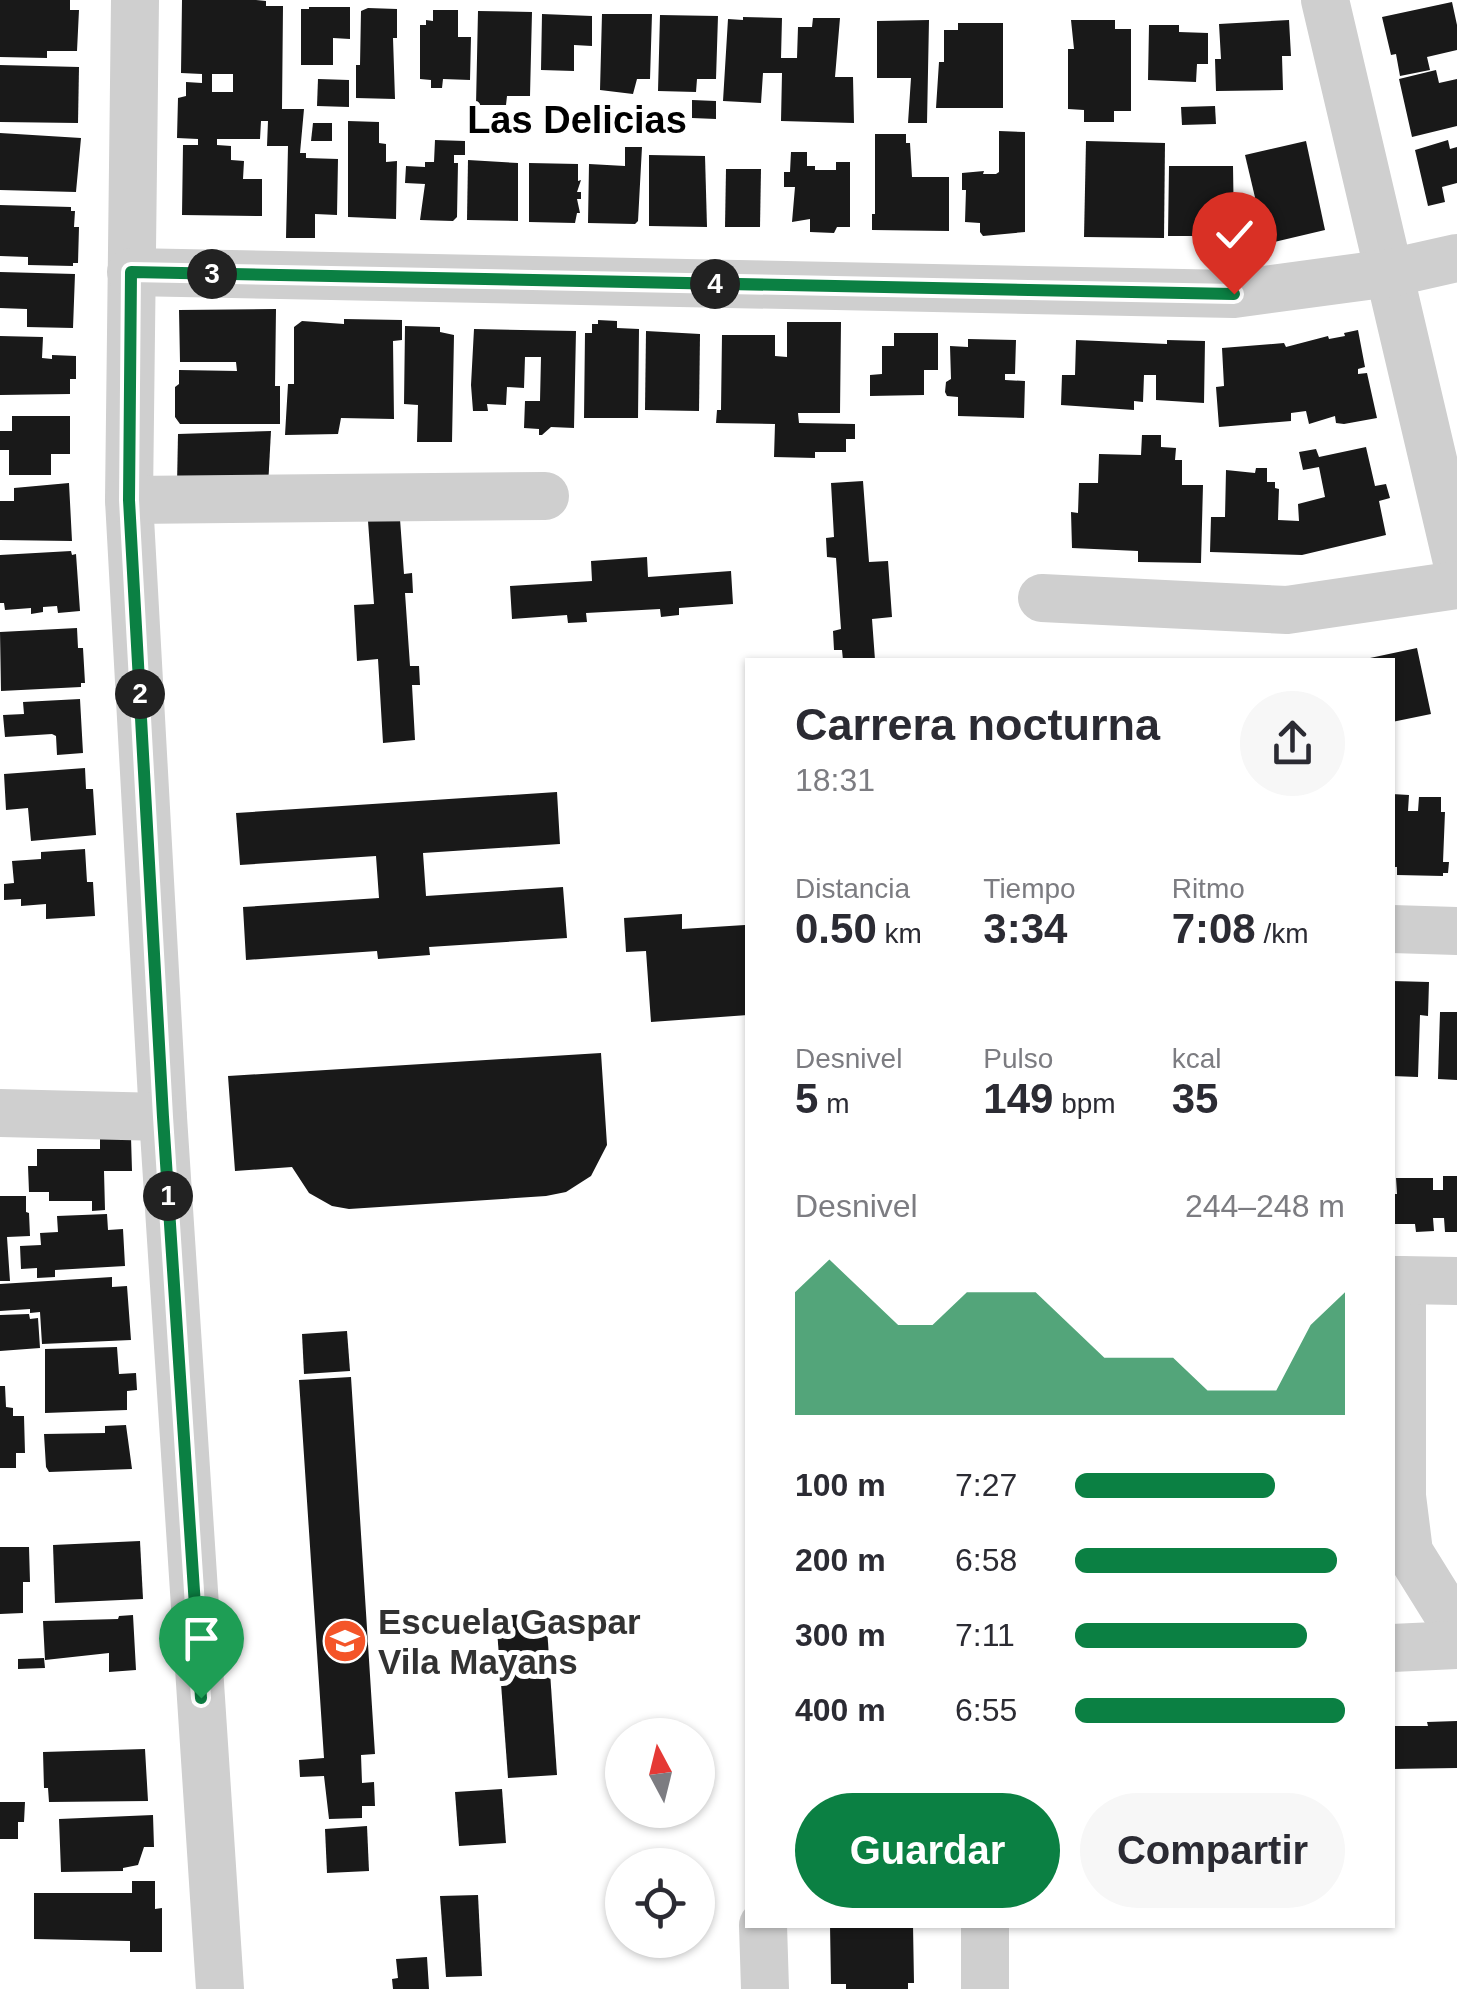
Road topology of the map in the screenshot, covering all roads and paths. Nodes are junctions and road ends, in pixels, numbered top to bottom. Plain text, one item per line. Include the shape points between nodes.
1 (135, 0) edge
2 (1325, 0) edge
3 (1457, 258) edge
4 (131, 272) junction
5 (1390, 273) junction
6 (545, 496) dead end
7 (129, 500) junction
8 (1457, 562) edge
9 (1457, 585) edge
10 (1042, 598) dead end
11 (1395, 930) edge
12 (1457, 931) edge
13 (0, 1113) edge
14 (163, 1117) junction
15 (1397, 1280) edge
16 (1457, 1281) edge
17 (1457, 1629) edge
18 (1457, 1645) edge
19 (1395, 1648) edge
20 (763, 1928) edge
21 (986, 1928) edge
22 (220, 1989) edge
23 (765, 1989) edge
24 (985, 1989) edge

1 - 4 street
2 - 5 street
3 - 5 street
4 - 5 street via 1234,294
4 - 7 street
5 - 8 street
6 - 7 street
7 - 14 street
9 - 10 street via 1286,610
11 - 12 street
13 - 14 street
14 - 22 street
15 - 16 street
15 - 17 street via 1408,1552
18 - 19 street
20 - 23 street
21 - 24 street

